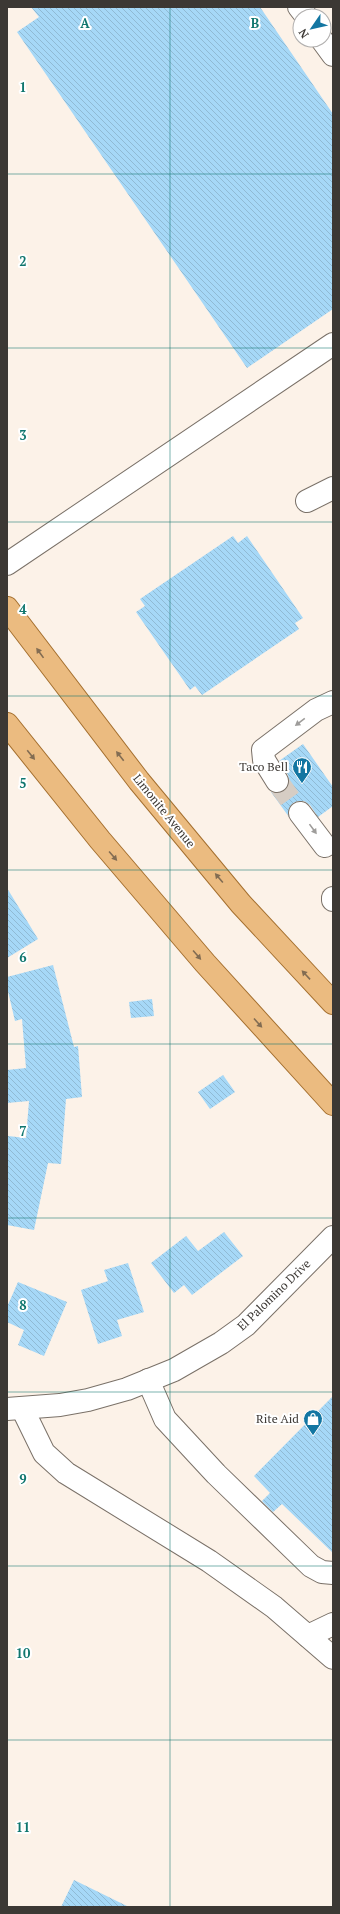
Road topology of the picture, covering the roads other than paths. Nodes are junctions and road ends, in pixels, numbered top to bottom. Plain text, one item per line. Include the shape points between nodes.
1 (333, 344) edge
2 (333, 488) edge
3 (307, 501) dead end
4 (7, 564) edge
5 (7, 608) edge
6 (333, 702) edge
7 (7, 724) edge
8 (277, 781) tunnel mouth
9 (300, 813) tunnel mouth
10 (325, 846) dead end
11 (333, 1004) edge
12 (333, 1104) edge
13 (333, 1237) edge
14 (148, 1380) junction
15 (15, 1408) edge
16 (333, 1573) edge
17 (333, 1624) edge
18 (308, 1636) junction
19 (333, 1658) edge

1 - 4 street
2 - 3 street
11 -> 5 main road, Limonite Avenue via 241,904 159,806
6 -> 8 street via 316,710 263,750 264,760
7 -> 12 main road via 100,840 205,963
9 -> 10 street
13 - 14 street, El Palomino Drive via 246,1325 174,1370
14 - 15 street, El Palomino Drive via 88,1400
14 - 16 street via 165,1419 216,1474 311,1566 322,1572
15 - 18 street via 44,1453 66,1473 209,1561 274,1607
17 - 18 street
18 - 19 street

